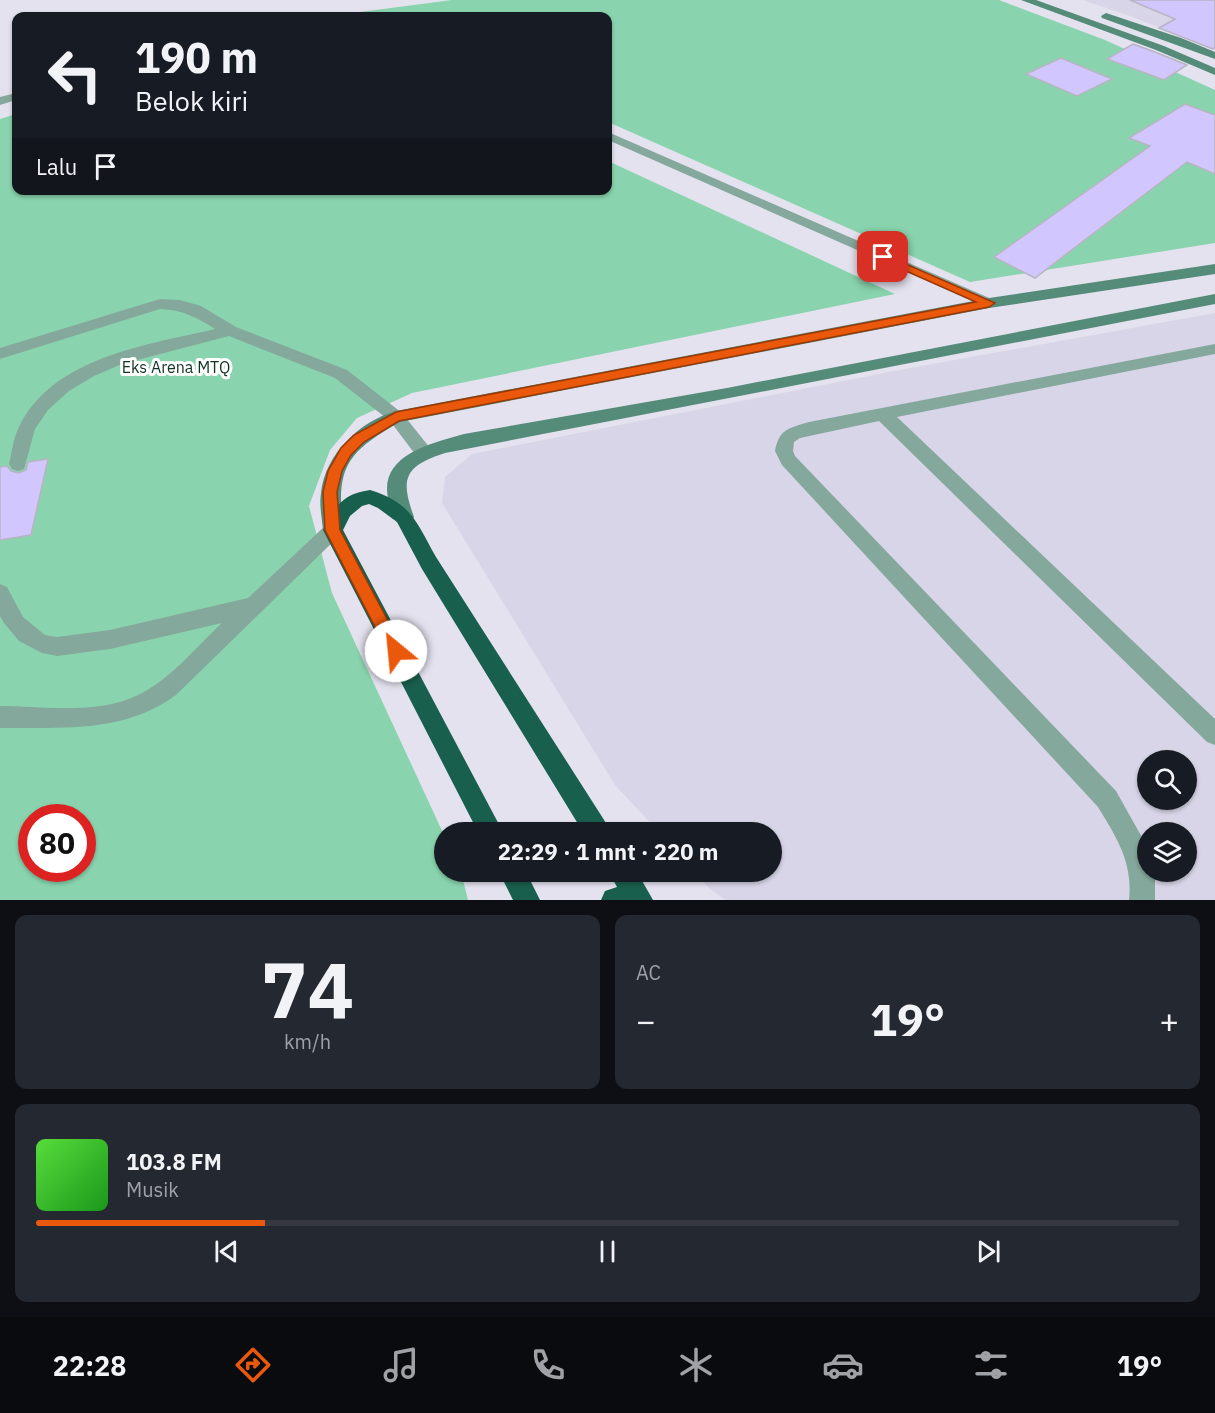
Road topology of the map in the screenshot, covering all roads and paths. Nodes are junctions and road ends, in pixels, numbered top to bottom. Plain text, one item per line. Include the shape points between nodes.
1 (1026, 0) edge
2 (1059, 0) edge
3 (1215, 56) edge
4 (1215, 72) edge
5 (612, 138) edge
6 (1214, 269) edge
7 (1215, 299) edge
8 (989, 303) junction
9 (230, 332) junction
10 (1215, 349) edge
11 (0, 354) edge
12 (882, 413) junction
13 (396, 417) junction
14 (424, 453) junction
15 (18, 464) dead end
16 (404, 517) junction
17 (333, 530) junction
18 (0, 593) edge
19 (254, 606) junction
20 (0, 717) edge
21 (1215, 734) edge
22 (487, 822) edge
23 (591, 822) edge
24 (517, 882) edge
25 (628, 882) edge
26 (527, 900) edge
27 (640, 900) edge
28 (1142, 900) edge

1 - 4 street
2 - 3 street
5 - 8 street
6 - 8 street
7 - 14 street via 464,441
8 - 13 street
9 - 11 street via 196,310 160,304
9 - 13 street via 341,374
9 - 15 street via 93,368 49,396 27,429
10 - 12 street
12 - 21 street
12 - 28 street via 794,433 786,439 784,451 788,460 1107,799 1140,855 1145,884
13 - 14 street
13 - 17 street via 345,452 330,492
14 - 16 street via 411,461 396,484
16 - 17 highway via 370,497 357,499 343,511
16 - 23 highway
17 - 19 street
17 - 22 highway
18 - 19 street via 14,624 44,646 89,644
19 - 20 street via 168,688 144,704 92,716
24 - 26 highway
25 - 27 highway

